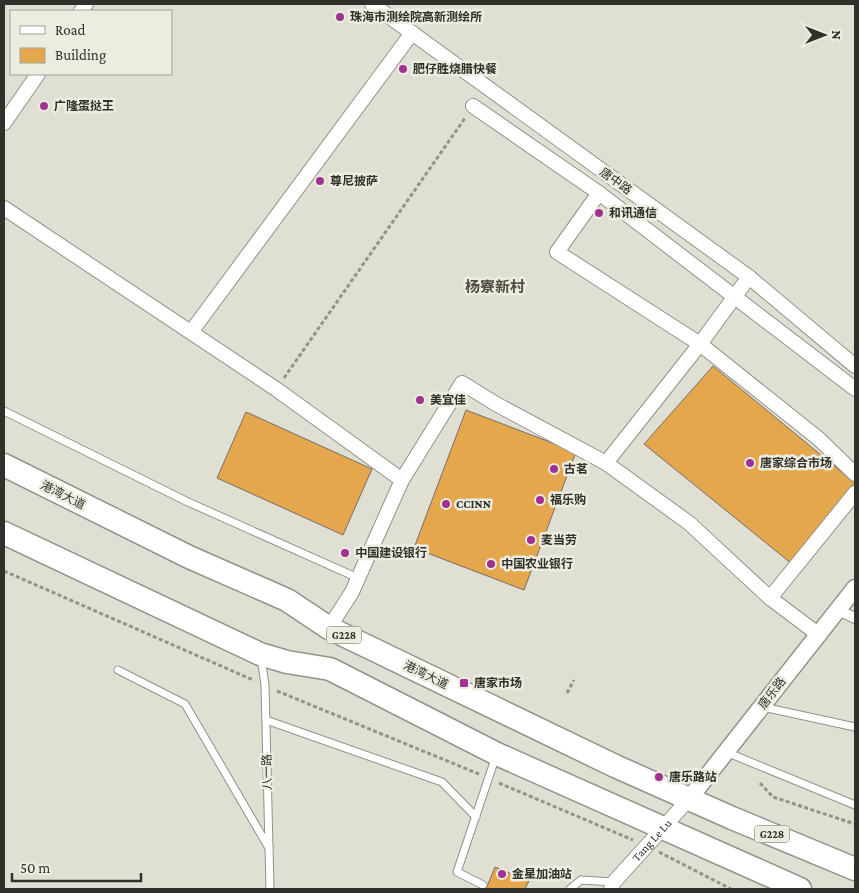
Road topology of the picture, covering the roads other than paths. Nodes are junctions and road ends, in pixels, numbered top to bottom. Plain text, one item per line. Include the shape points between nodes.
1 (372, 4) edge
2 (412, 33) junction
3 (37, 75) edge
4 (473, 106) road end
5 (4, 123) edge
6 (599, 193) junction
7 (4, 208) edge
8 (749, 277) junction
9 (735, 296) junction
10 (191, 332) junction
11 (700, 344) junction
12 (855, 366) edge
13 (855, 389) edge
14 (4, 411) edge
15 (606, 464) junction
16 (4, 465) edge
17 (855, 474) edge
18 (402, 480) junction
19 (855, 493) edge
20 (4, 533) edge
21 (358, 578) junction
22 (855, 588) edge
23 (770, 598) junction
24 (838, 610) junction
25 (855, 618) edge
26 (329, 628) junction
27 (819, 635) junction
28 (260, 654) junction
29 (118, 670) dead end
30 (762, 707) junction
31 (266, 720) junction
32 (855, 727) edge
33 (726, 752) junction
34 (497, 754) junction
35 (689, 798) junction
36 (855, 805) edge
37 (476, 817) junction
38 (662, 828) junction
39 (269, 848) junction
40 (855, 869) edge
41 (483, 885) dead end
42 (612, 886) edge
43 (270, 889) edge
44 (570, 889) edge
45 (800, 889) edge

1 - 2 street, 唐中路
2 - 8 street, 唐中路
2 - 10 street
3 - 5 street
4 - 6 street
6 - 9 street
6 - 11 street via 557,252
7 - 10 street
8 - 9 street
8 - 12 street, 唐中路
9 - 11 street
9 - 13 street
10 - 18 street
11 - 15 street
11 - 17 street via 819,439
14 - 21 lane via 188,502
15 - 18 street via 462,383
15 - 23 street via 689,522
16 - 26 highway, 港湾大道 / G228 via 189,558 287,600
18 - 21 street
19 - 23 street
20 - 28 highway
21 - 26 street
22 - 24 street, 唐乐路
23 - 27 street
24 - 25 street
24 - 27 street, 唐乐路
26 - 35 highway, 港湾大道 / G228 via 606,762
27 - 30 street, 唐乐路
28 - 31 lane, 八一路
28 - 34 highway via 330,669
29 - 39 lane via 185,704
30 - 32 lane
30 - 33 street, 唐乐路
31 - 37 lane via 442,782
31 - 39 lane, 八一路
33 - 35 street, 唐乐路
33 - 36 lane
34 - 37 lane
34 - 38 highway
35 - 38 street, Tang Le Lu
35 - 40 highway, 港湾大道 / G228
37 - 41 lane via 457,872
38 - 42 street, Tang Le Lu
38 - 45 highway
39 - 43 lane, 八一路
42 - 44 lane via 581,880

